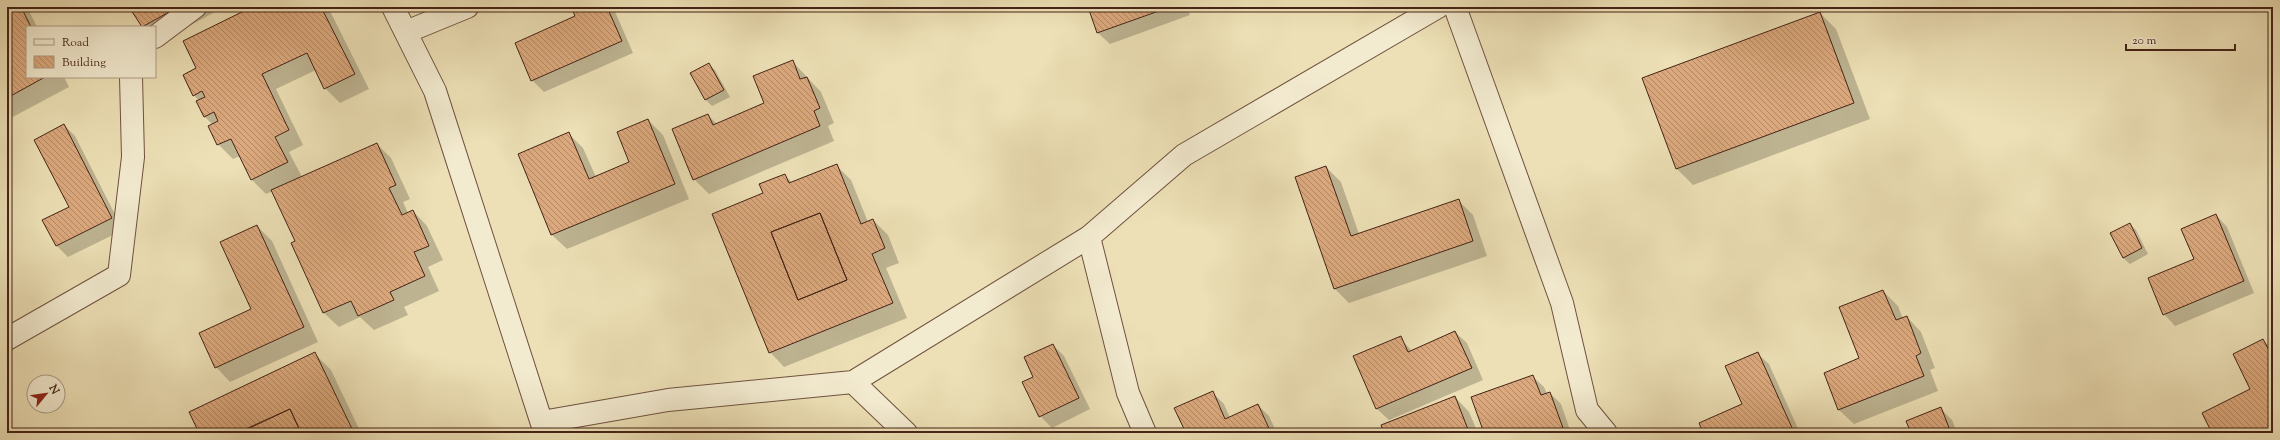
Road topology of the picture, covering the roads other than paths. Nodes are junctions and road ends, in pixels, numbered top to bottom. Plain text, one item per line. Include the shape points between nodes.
1 (195, 7) edge
2 (393, 7) edge
3 (467, 7) edge
4 (1438, 7) edge
5 (1455, 7) edge
6 (406, 32) junction
7 (156, 36) edge
8 (130, 78) edge
9 (1088, 237) junction
10 (7, 339) edge
11 (853, 382) junction
12 (543, 429) edge
13 (906, 433) edge
14 (1145, 433) edge
15 (1606, 433) edge

1 - 7 street
2 - 6 street
3 - 6 street
4 - 9 street via 1184,155
5 - 15 street via 1562,303 1587,410
6 - 12 street via 435,91
8 - 10 street via 133,157 120,275
9 - 11 street
9 - 14 street via 1128,393
11 - 12 street via 668,400
11 - 13 street

